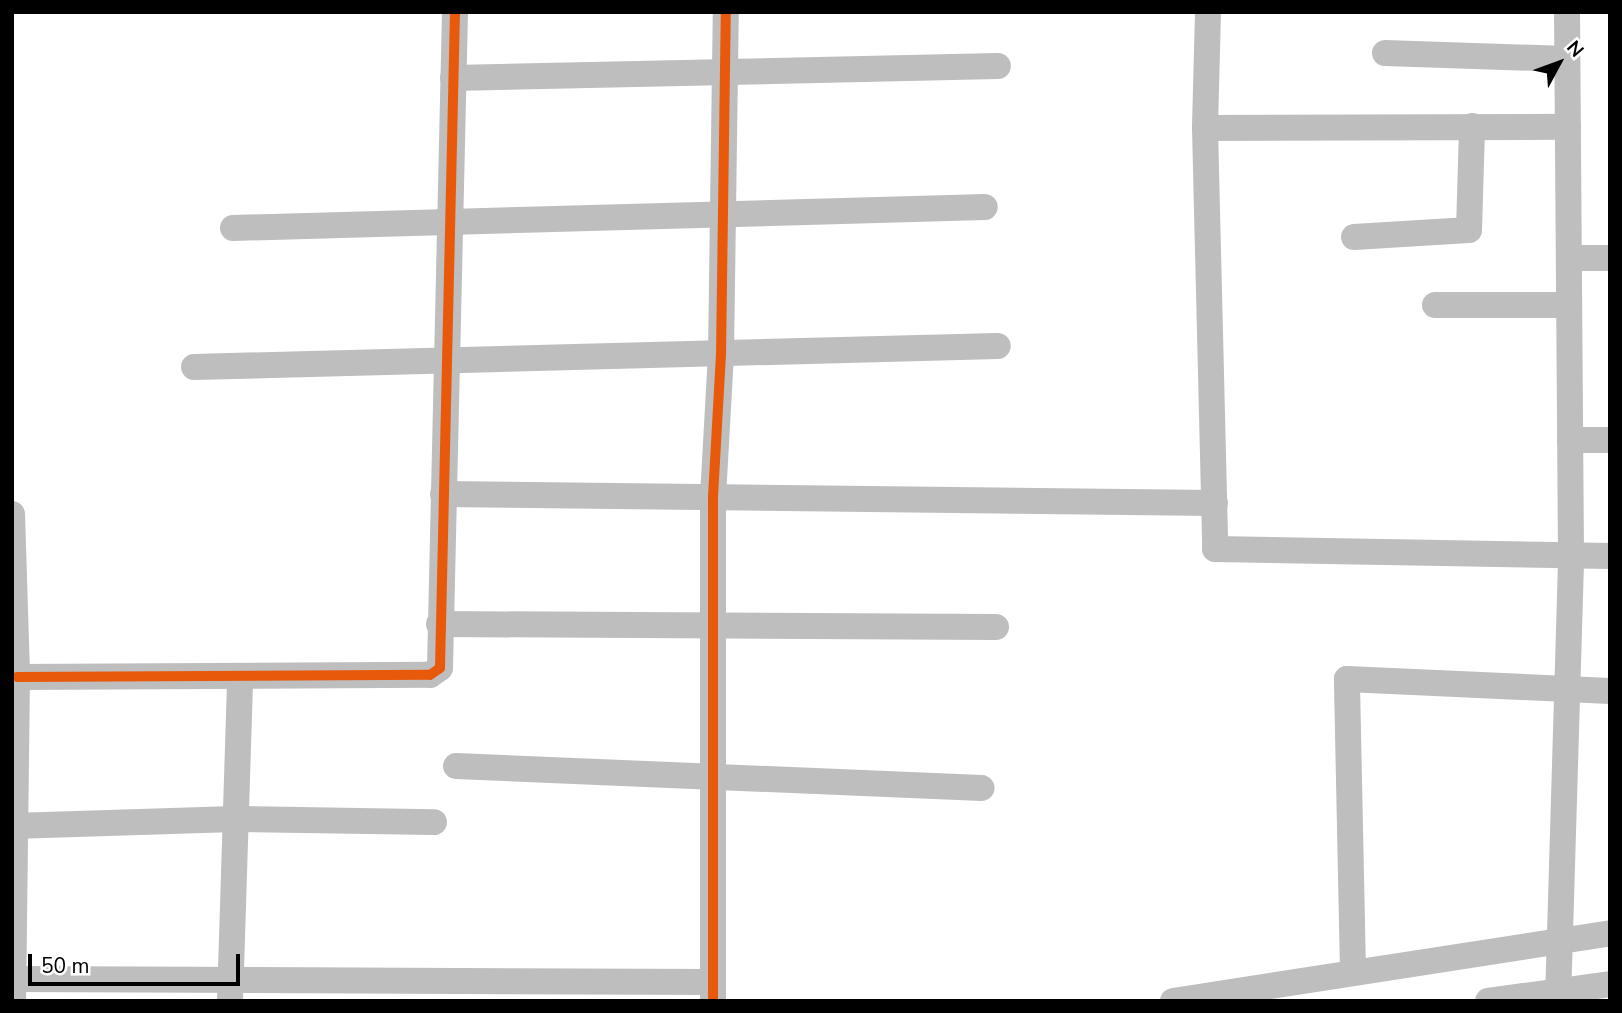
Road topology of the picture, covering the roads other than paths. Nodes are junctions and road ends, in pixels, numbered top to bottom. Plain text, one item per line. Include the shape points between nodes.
1 (455, 12) edge
2 (726, 12) edge
3 (1208, 12) edge
4 (1567, 12) edge
5 (1385, 53) dead end
6 (1567, 59) junction
7 (998, 66) dead end
8 (727, 71) junction
9 (453, 78) junction
10 (1472, 126) junction
11 (1568, 127) junction
12 (1205, 128) junction
13 (985, 207) dead end
14 (723, 213) junction
15 (450, 222) junction
16 (233, 228) dead end
17 (1354, 237) dead end
18 (1569, 258) junction
19 (1610, 258) edge
20 (1435, 305) dead end
21 (1569, 305) junction
22 (998, 346) dead end
23 (721, 355) junction
24 (446, 362) junction
25 (194, 367) dead end
26 (1570, 440) junction
27 (1610, 440) edge
28 (443, 494) junction
29 (713, 497) junction
30 (1215, 503) junction
31 (12, 514) edge
32 (1571, 555) junction
33 (1610, 556) edge
34 (13, 624) edge
35 (439, 624) junction
36 (713, 626) junction
37 (996, 627) dead end
38 (240, 676) junction
39 (17, 677) junction
40 (1567, 689) junction
41 (1610, 691) edge
42 (456, 766) dead end
43 (713, 775) junction
44 (982, 788) dead end
45 (235, 819) junction
46 (434, 822) dead end
47 (13, 826) edge
48 (1610, 933) edge
49 (1560, 942) junction
50 (1353, 971) junction
51 (13, 979) edge
52 (1610, 984) edge
53 (230, 989) edge
54 (713, 991) edge
55 (1558, 995) edge
56 (13, 1001) edge
57 (1173, 1001) edge
58 (1488, 1001) edge

1 - 9 street
2 - 8 street
3 - 12 street
4 - 6 street
5 - 6 street
6 - 11 street
7 - 8 street
8 - 9 street
8 - 14 street
9 - 15 street
10 - 11 street
10 - 12 street
10 - 17 street via 1469,230
11 - 18 street
12 - 30 street
13 - 14 street
14 - 15 street
14 - 23 street
15 - 16 street
15 - 24 street
18 - 19 street
18 - 21 street
20 - 21 street
21 - 26 street
22 - 23 street
23 - 24 street
23 - 29 street
24 - 25 street
24 - 28 street
26 - 27 street
26 - 32 street
28 - 29 street
28 - 35 street
29 - 30 street
29 - 36 street
30 - 32 street via 1215,549
31 - 34 street
32 - 33 street
32 - 40 street
34 - 39 street
35 - 36 street
35 - 38 street via 440,668 430,675
36 - 37 street
36 - 43 street
38 - 39 street
38 - 45 street
39 - 47 street
40 - 41 street
40 - 49 street
40 - 50 street via 1347,679
42 - 43 street
43 - 44 street
43 - 54 street
45 - 46 street
45 - 47 street
45 - 53 street
47 - 51 street
48 - 49 street
49 - 50 street
49 - 55 street
50 - 57 street
51 - 53 street
51 - 56 street
52 - 55 street
53 - 54 street
55 - 58 street

